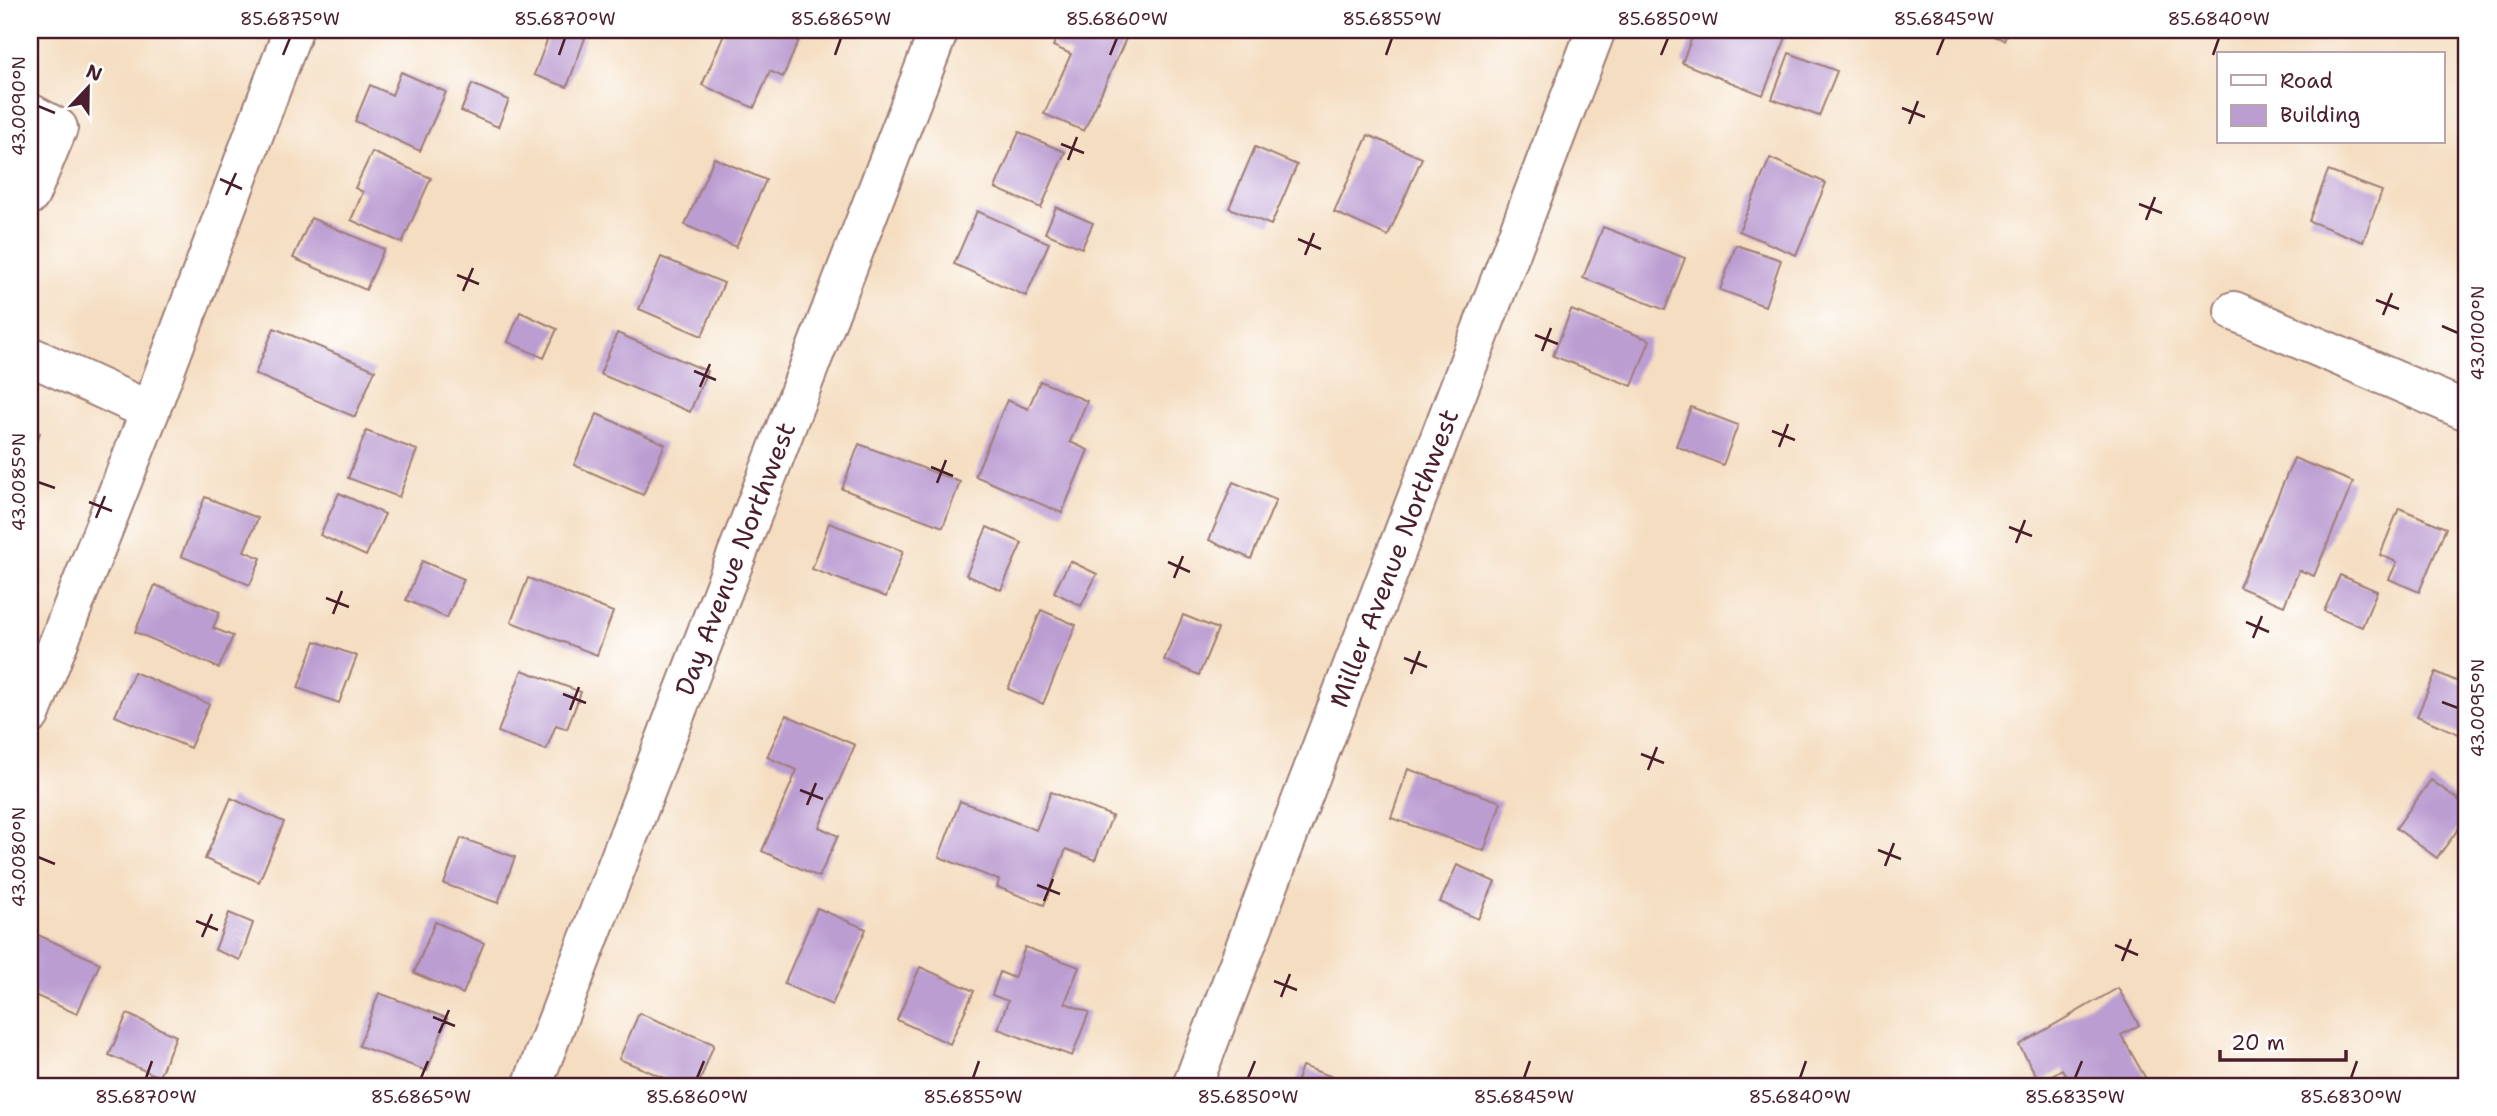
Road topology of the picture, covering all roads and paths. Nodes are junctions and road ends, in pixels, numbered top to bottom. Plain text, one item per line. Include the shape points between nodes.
1 (293, 30) edge
2 (939, 30) edge
3 (1596, 30) edge
4 (30, 113) edge
5 (30, 195) edge
6 (2234, 311) dead end
7 (30, 356) edge
8 (150, 411) junction
9 (2467, 411) edge
10 (30, 715) edge
11 (532, 1086) edge
12 (1192, 1086) edge

1 - 8 street
2 - 11 street, Day Avenue Northwest
3 - 12 street, Miller Avenue Northwest
4 - 5 street via 58,128
6 - 9 street
7 - 8 street
8 - 10 street

